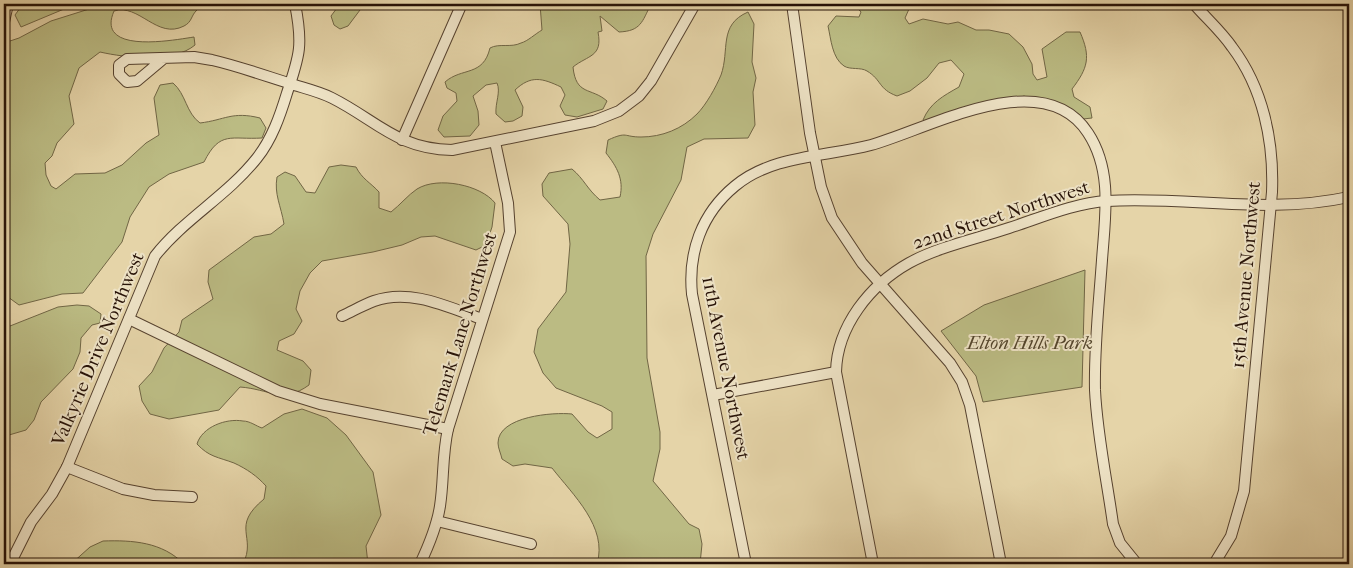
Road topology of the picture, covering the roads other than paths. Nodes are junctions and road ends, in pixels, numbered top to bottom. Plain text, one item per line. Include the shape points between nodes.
1 (8, 4) edge
2 (295, 4) edge
3 (695, 4) edge
4 (792, 4) edge
5 (1194, 4) edge
6 (460, 8) dead end
7 (4, 22) edge
8 (162, 60) dead end
9 (290, 84) junction
10 (402, 140) junction
11 (496, 142) junction
12 (815, 157) junction
13 (1349, 197) edge
14 (1106, 201) junction
15 (1270, 206) junction
16 (881, 285) junction
17 (342, 316) dead end
18 (129, 318) junction
19 (482, 319) junction
20 (836, 372) junction
21 (713, 396) junction
22 (448, 429) junction
23 (66, 467) junction
24 (192, 497) dead end
25 (437, 521) junction
26 (531, 544) dead end
27 (10, 564) edge
28 (420, 564) edge
29 (746, 564) edge
30 (873, 564) edge
31 (1001, 564) edge
32 (1137, 564) edge
33 (1214, 564) edge

1 - 7 street
2 - 9 street, Valkyrie Drive Northwest via 301,40
3 - 11 street via 651,82 629,104 608,117 594,121
4 - 12 street
5 - 15 street, 15th Avenue Northwest via 1232,47 1258,94 1270,143
6 - 10 street
8 - 9 street via 182,57 206,59
9 - 10 street via 332,98
9 - 18 street, Valkyrie Drive Northwest via 279,119 261,152 238,179 159,251 148,269
10 - 11 street via 441,150
11 - 19 street, Telemark Lane Northwest via 508,202 510,232
12 - 14 street, 11th Avenue Northwest via 885,141 977,107 1008,102 1039,104 1066,112 1078,119 1087,131 1102,163
12 - 16 street via 832,218 848,245
12 - 21 street, 11th Avenue Northwest via 774,164 746,177 718,205 695,244 691,260 692,294
13 - 15 street, 22nd Street Northwest via 1312,204
14 - 15 street, 22nd Street Northwest
14 - 16 street, 22nd Street Northwest via 1070,208 921,258
14 - 32 street, 11th Avenue Northwest via 1096,394 1113,524 1120,543
15 - 33 street, 15th Avenue Northwest via 1244,491 1231,536
16 - 20 street, 22nd Street Northwest via 846,326 839,341
16 - 31 street via 950,363 962,382 970,405
17 - 19 street via 373,301 399,297 426,300
18 - 22 street via 278,391 320,404
18 - 23 street, Valkyrie Drive Northwest
19 - 22 street, Telemark Lane Northwest
20 - 21 street
20 - 30 street, 22nd Street Northwest
21 - 29 street, 11th Avenue Northwest
22 - 25 street, Telemark Lane Northwest
23 - 24 street via 123,489
23 - 27 street, Valkyrie Drive Northwest via 52,494 31,522
25 - 26 street
25 - 28 street, Telemark Lane Northwest

